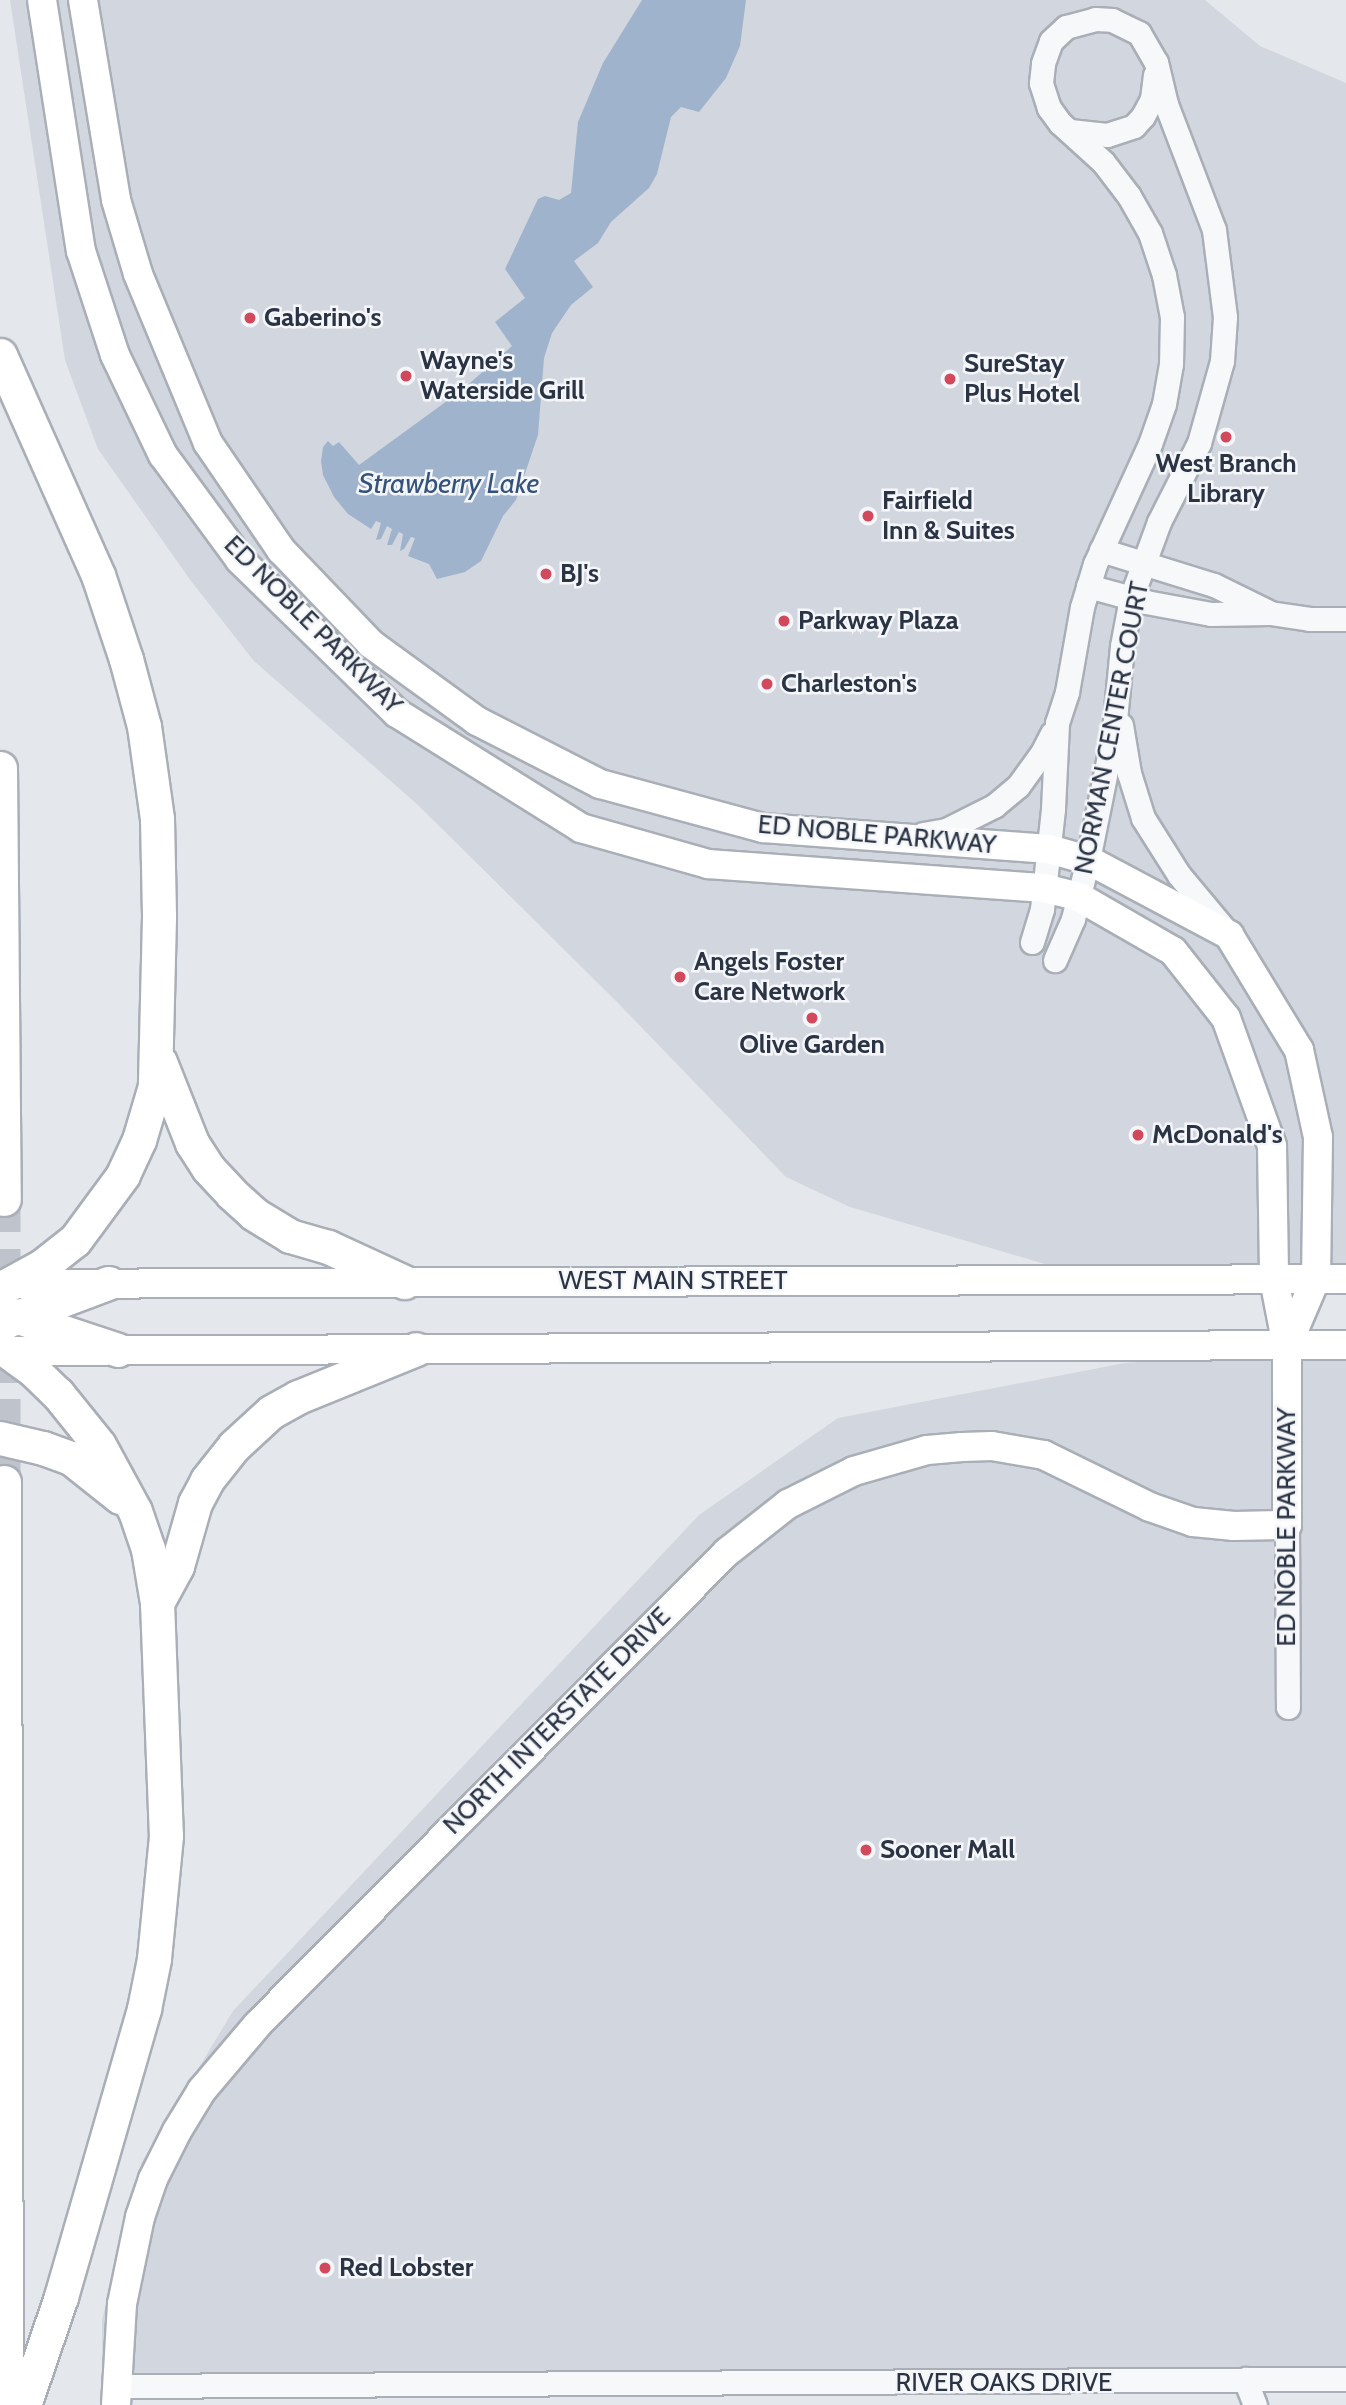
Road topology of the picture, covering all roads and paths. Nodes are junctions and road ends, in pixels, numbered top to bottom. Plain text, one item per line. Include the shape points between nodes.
1 (42, 0) edge
2 (83, 0) edge
3 (1156, 62) junction
4 (1070, 131) junction
5 (0, 355) edge
6 (1101, 550) junction
7 (1144, 563) junction
8 (1088, 586) junction
9 (1131, 598) junction
10 (1270, 613) junction
11 (1346, 618) edge
12 (1117, 688) junction
13 (1057, 723) junction
14 (0, 768) edge
15 (895, 838) junction
16 (1049, 849) junction
17 (1088, 860) junction
18 (1045, 888) junction
19 (1079, 897) junction
20 (1229, 935) junction
21 (1032, 942) dead end
22 (1055, 960) dead end
23 (158, 1053) junction
24 (4, 1199) dead end
25 (1316, 1278) junction
26 (1274, 1279) junction
27 (1346, 1279) edge
28 (404, 1282) junction
29 (108, 1283) joint
30 (4, 1317) edge
31 (1346, 1345) edge
32 (1286, 1346) junction
33 (416, 1349) junction
34 (118, 1350) joint
35 (0, 1438) edge
36 (4, 1482) dead end
37 (135, 1511) junction
38 (1287, 1525) junction
39 (157, 1603) junction
40 (1288, 1707) dead end
41 (1245, 2379) junction
42 (1346, 2379) edge
43 (116, 2396) edge
44 (6, 2405) edge
45 (24, 2405) edge
46 (1238, 2405) edge
47 (1255, 2405) edge

1 - 18 main road, ED NOBLE PARKWAY via 81,251 115,355 163,455 240,560 397,713 581,828 708,864
2 - 15 main road, ED NOBLE PARKWAY via 116,200 138,274 208,443 281,550 371,644 477,721 600,784 763,828
3 - 4 street via 1152,99 1134,125 1107,135
3 - 4 street, NORMAN CENTER COURT via 1139,33 1128,26 1095,19 1066,27 1046,51 1041,83 1049,108
3 - 7 street, NORMAN CENTER COURT via 1166,104 1214,230 1225,317 1222,361 1200,439
4 - 6 street, NORMAN CENTER COURT via 1103,162 1150,233 1172,317 1164,404
5 - 23 highway via 98,575 144,726 157,819
6 - 7 street
6 - 8 street, NORMAN CENTER COURT
7 - 9 street, NORMAN CENTER COURT
7 - 10 street via 1214,585
8 - 9 street
8 - 13 street, NORMAN CENTER COURT
9 - 10 street via 1211,614
9 - 12 street, NORMAN CENTER COURT
10 - 11 street
12 - 17 street, NORMAN CENTER COURT via 1114,730
12 - 20 street via 1124,746 1143,818 1179,875
13 - 15 street via 1018,786 993,806 946,830
13 - 16 street, NORMAN CENTER COURT
14 - 24 highway
15 - 16 main road, ED NOBLE PARKWAY
16 - 17 main road, ED NOBLE PARKWAY
16 - 18 street, NORMAN CENTER COURT
17 - 19 street, NORMAN CENTER COURT
17 - 20 main road, ED NOBLE PARKWAY
18 - 19 main road, ED NOBLE PARKWAY
18 - 21 street, NORMAN CENTER COURT
19 - 22 street, NORMAN CENTER COURT
19 - 26 main road, ED NOBLE PARKWAY via 1173,951 1226,1018 1272,1146
20 - 25 main road, ED NOBLE PARKWAY via 1299,1051 1318,1137
23 - 28 highway via 192,1143 231,1193 290,1236 328,1247
23 - 30 highway via 147,1116 123,1175 75,1240 42,1266
25 - 26 main road, WEST MAIN STREET
25 - 27 main road, WEST MAIN STREET
25 - 32 main road, ED NOBLE PARKWAY
26 - 28 main road, WEST MAIN STREET
26 - 32 main road, ED NOBLE PARKWAY
28 - 29 main road, WEST MAIN STREET
29 - 30 highway
30 - 34 highway
30 - 37 highway via 32,1369 81,1422 115,1471
31 - 32 main road
32 - 33 main road
32 - 38 main road, ED NOBLE PARKWAY
33 - 34 main road
33 - 39 highway via 298,1396 271,1412 234,1446 195,1503 177,1566
35 - 37 highway via 71,1458
36 - 44 highway
37 - 39 highway via 148,1549
38 - 40 street, ED NOBLE PARKWAY
38 - 43 main road, NORTH INTERSTATE DRIVE via 1193,1522 1150,1507 1044,1455 992,1446 927,1450 854,1471 757,1525 402,1877 258,2024 202,2090 171,2143 140,2217 122,2304
39 - 45 highway via 166,1836 154,1959 127,2074 61,2298
41 - 42 street, RIVER OAKS DRIVE
41 - 43 street, RIVER OAKS DRIVE
41 - 46 street
41 - 47 street

